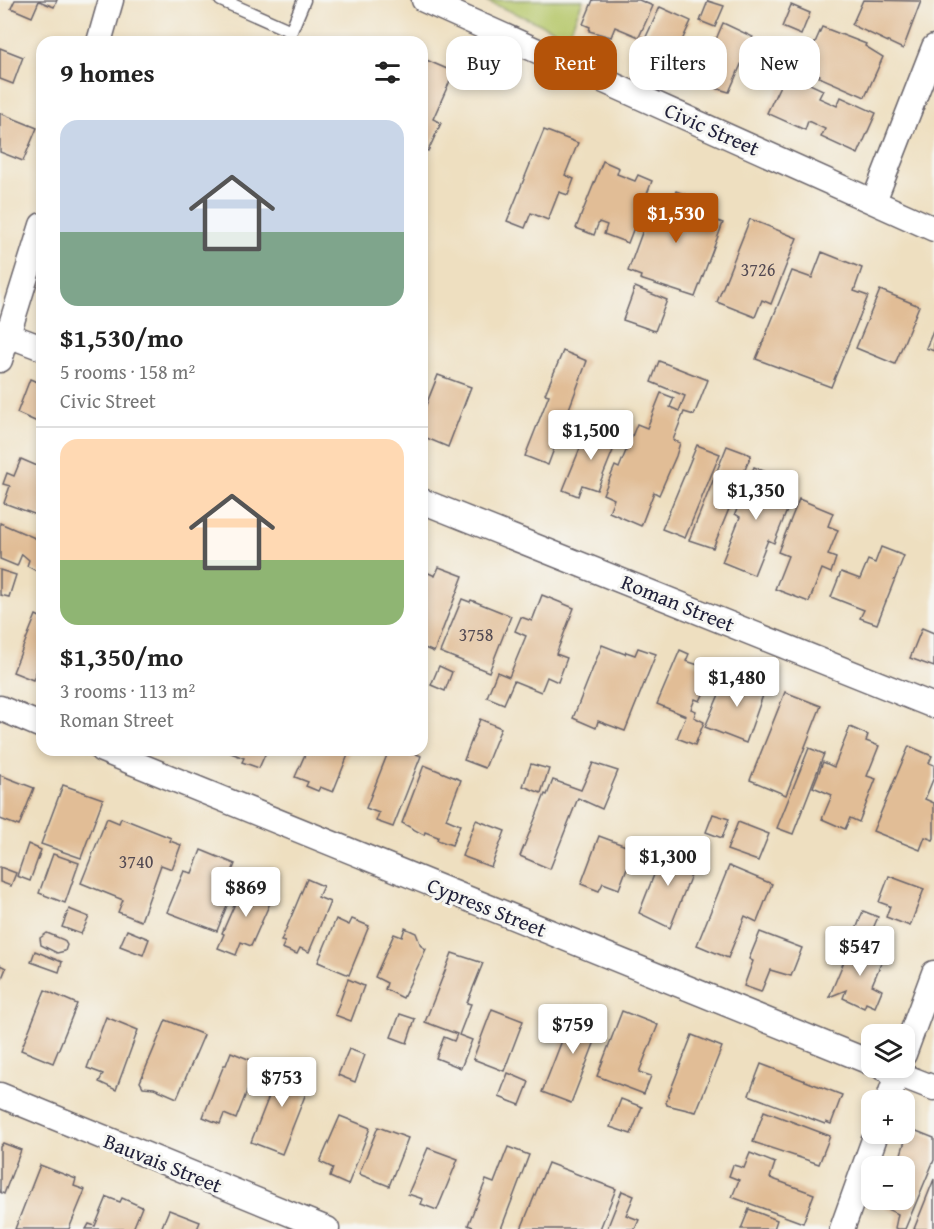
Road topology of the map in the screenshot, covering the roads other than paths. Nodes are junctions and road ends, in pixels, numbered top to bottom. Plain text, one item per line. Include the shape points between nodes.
1 (111, 0) edge
2 (220, 0) edge
3 (304, 0) edge
4 (424, 0) edge
5 (101, 36) edge
6 (934, 47) edge
7 (874, 201) junction
8 (934, 229) edge
9 (36, 242) edge
10 (4, 333) edge
11 (36, 346) edge
12 (0, 360) edge
13 (428, 503) edge
14 (934, 706) edge
15 (0, 708) edge
16 (36, 723) edge
17 (117, 756) edge
18 (934, 973) edge
19 (913, 1024) edge
20 (861, 1059) edge
21 (915, 1077) edge
22 (934, 1088) edge
23 (0, 1095) edge
24 (872, 1144) edge
25 (327, 1229) edge
26 (842, 1229) edge

1 - 5 street
2 - 3 lane via 291,31
4 - 7 street, Civic Street
6 - 7 street
7 - 8 street, Civic Street
9 - 10 street
10 - 11 street
10 - 12 street
13 - 14 street, Roman Street
15 - 16 street
17 - 20 street, Cypress Street
18 - 19 street
21 - 22 street
23 - 25 street, Bauvais Street
24 - 26 street

